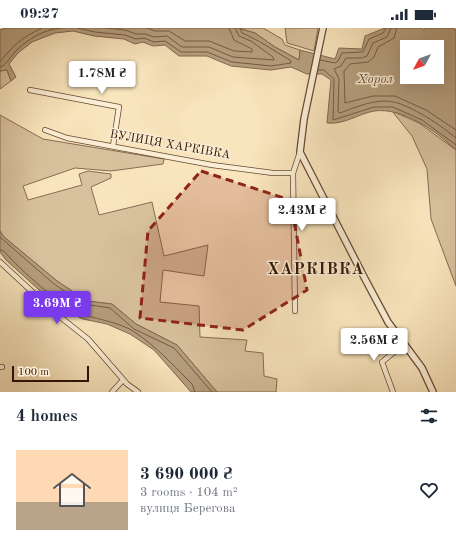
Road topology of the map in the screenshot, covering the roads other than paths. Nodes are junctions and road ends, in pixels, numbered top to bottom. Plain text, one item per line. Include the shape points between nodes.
1 (323, 28) edge
2 (30, 90) dead end
3 (45, 130) dead end
4 (113, 146) junction
5 (300, 152) junction
6 (293, 173) junction
7 (0, 262) edge
8 (295, 311) dead end
9 (404, 344) junction
10 (123, 380) junction
11 (112, 392) edge
12 (138, 392) edge
13 (392, 392) edge
14 (433, 392) edge

1 - 5 street via 304,119
2 - 4 street via 119,107
3 - 4 street, ВУЛИЦЯ ХАРКІВКА via 67,138
4 - 6 street, ВУЛИЦЯ ХАРКІВКА via 212,165
5 - 6 street
5 - 9 street via 388,322
6 - 8 street
7 - 10 street via 54,312 88,339
9 - 13 street via 382,362
9 - 14 street via 422,368
10 - 11 street
10 - 12 street

